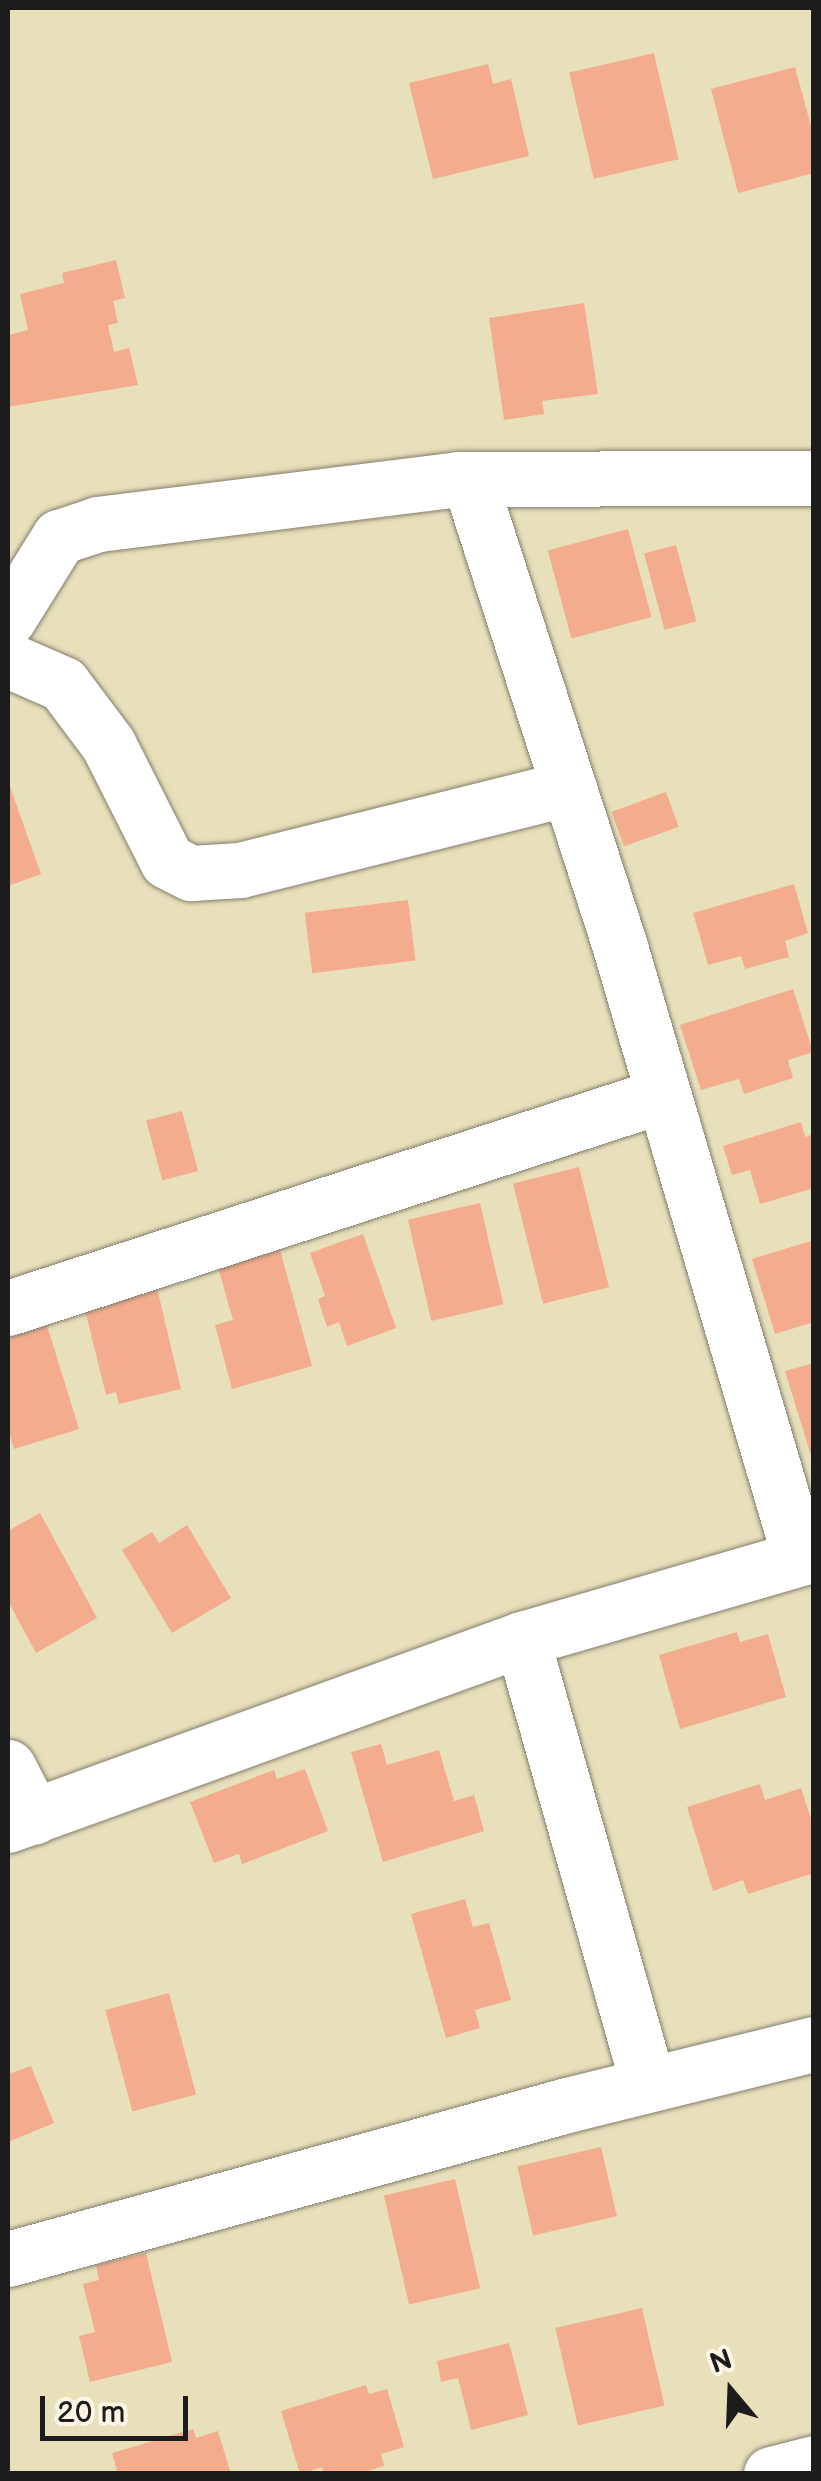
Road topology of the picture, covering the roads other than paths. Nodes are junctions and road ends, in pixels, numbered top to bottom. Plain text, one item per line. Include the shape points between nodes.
1 (814, 478) edge
2 (469, 479) junction
3 (8, 619) edge
4 (8, 660) edge
5 (569, 788) junction
6 (664, 1095) junction
7 (8, 1308) edge
8 (807, 1556) edge
9 (522, 1638) junction
10 (8, 1767) edge
11 (20, 1821) edge
12 (814, 2044) edge
13 (648, 2085) junction
14 (8, 2260) edge
15 (814, 2463) edge
16 (772, 2474) edge

1 - 2 street
2 - 3 street via 98,524 59,537
2 - 5 street
4 - 5 street via 63,684 108,744 167,861 191,872 240,870
5 - 6 street
6 - 7 street
6 - 8 street
8 - 9 street
9 - 11 street
9 - 13 street
10 - 11 street
12 - 13 street
13 - 14 street
15 - 16 street

